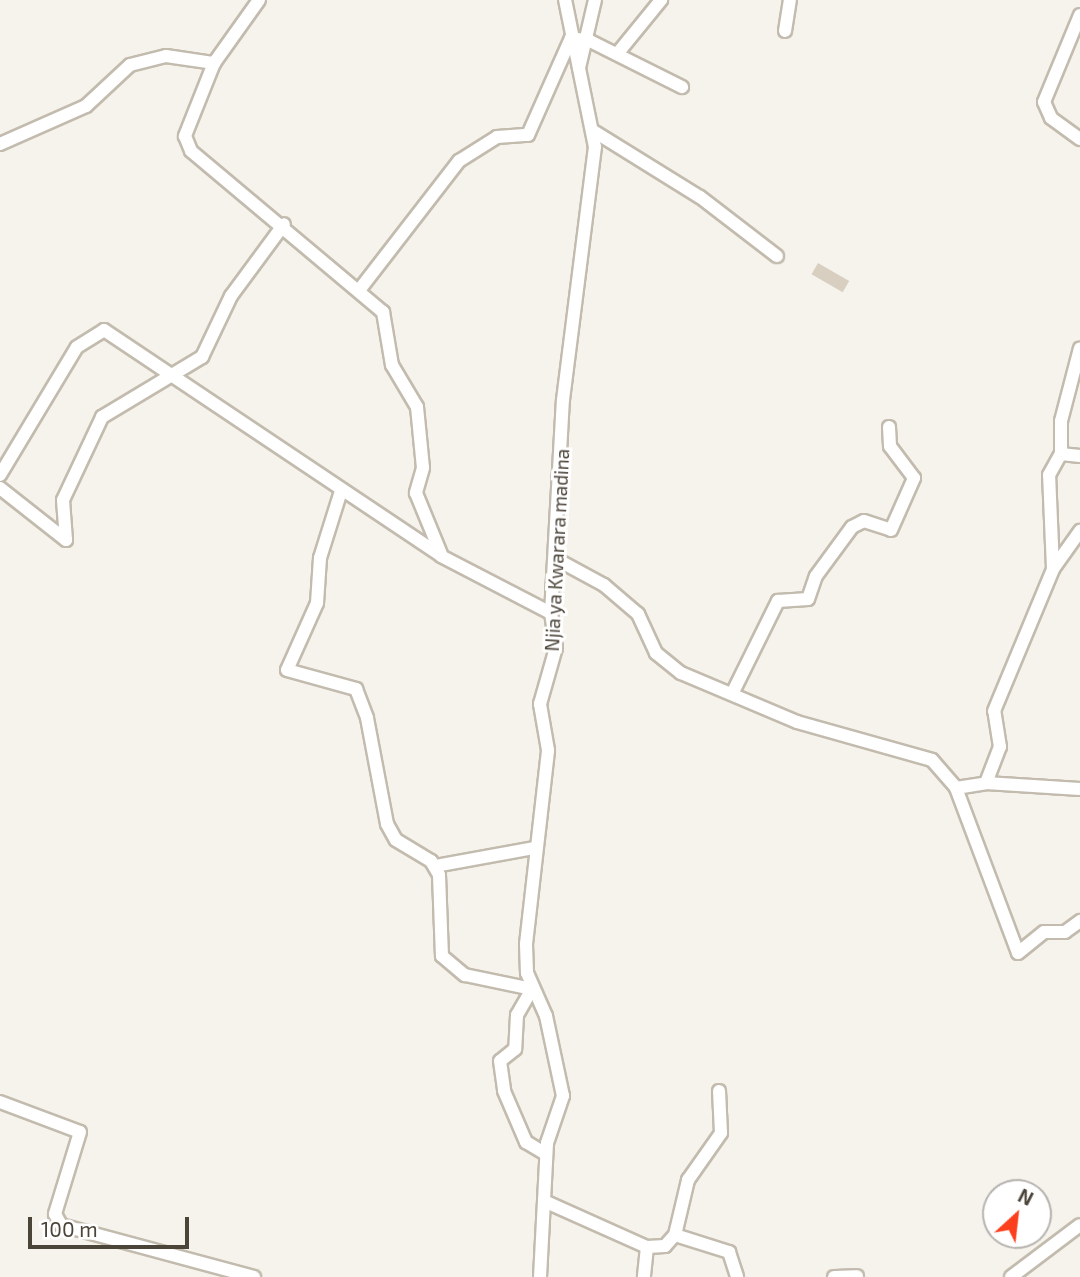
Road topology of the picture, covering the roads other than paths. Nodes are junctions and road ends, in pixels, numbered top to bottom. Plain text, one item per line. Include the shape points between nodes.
1 (259, 0) edge
2 (565, 0) edge
3 (595, 0) edge
4 (661, 0) edge
5 (790, 0) edge
6 (1080, 15) edge
7 (785, 31) dead end
8 (571, 38) junction
9 (590, 41) junction
10 (617, 54) junction
11 (214, 63) junction
12 (579, 68) junction
13 (682, 88) dead end
14 (595, 132) junction
15 (1080, 139) edge
16 (0, 144) edge
17 (284, 224) junction
18 (777, 256) dead end
19 (359, 289) junction
20 (1080, 348) edge
21 (180, 375) junction
22 (1075, 390) edge
23 (889, 427) dead end
24 (1061, 454) junction
25 (1080, 457) edge
26 (0, 475) edge
27 (0, 488) edge
28 (341, 491) junction
29 (1080, 531) edge
30 (441, 556) junction
31 (556, 559) junction
32 (1053, 569) junction
33 (551, 613) junction
34 (732, 694) junction
35 (986, 783) junction
36 (956, 788) junction
37 (1080, 789) edge
38 (534, 848) junction
39 (435, 866) junction
40 (1080, 921) edge
41 (532, 989) junction
42 (719, 1091) dead end
43 (0, 1102) edge
44 (546, 1154) junction
45 (544, 1201) junction
46 (1080, 1225) edge
47 (675, 1235) junction
48 (646, 1247) junction
49 (857, 1276) edge
50 (254, 1277) edge
51 (540, 1277) edge
52 (644, 1277) edge
53 (737, 1277) edge
54 (834, 1277) edge
55 (1011, 1277) edge

1 - 11 street
2 - 8 street, Njia ya Kwarara madina
3 - 9 street
4 - 10 street
5 - 7 street
6 - 15 street via 1044,102 1051,118
8 - 9 street
8 - 12 street, Njia ya Kwarara madina
8 - 19 street via 545,84 540,114 528,135 497,137 459,161
9 - 10 street
9 - 12 street
10 - 13 street
11 - 16 street via 166,56 130,65 86,106
11 - 17 street via 187,119 191,151
12 - 14 street, Njia ya Kwarara madina
14 - 18 street via 700,197
14 - 31 street, Njia ya Kwarara madina via 563,400
17 - 19 street
17 - 21 street via 232,296 202,357
19 - 30 street via 383,312 393,365 417,407 423,468 416,494
20 - 22 street
21 - 26 street via 104,330 93,332 77,347
21 - 27 street via 102,417 62,500 66,540
21 - 28 street
22 - 24 street
23 - 34 street via 890,446 914,478 891,530 864,520 852,527 816,576 808,599 778,601
24 - 25 street
24 - 32 street via 1049,475
28 - 30 street
28 - 39 street via 320,558 317,603 287,670 355,689 367,718 387,824 396,840
29 - 32 street
30 - 33 street
31 - 33 street, Njia ya Kwarara madina
31 - 34 street via 604,585 638,614 667,663
32 - 35 street via 995,711 1000,747
33 - 38 street, Njia ya Kwarara madina via 556,648 540,704 548,750
34 - 36 street via 797,722 932,761
35 - 36 street
35 - 37 street
36 - 40 street via 1015,950 1026,951 1044,932 1065,932
38 - 39 street
38 - 41 street, Njia ya Kwarara madina via 526,944
39 - 41 street via 442,956 465,975
41 - 44 street, Njia ya Kwarara madina via 545,1016 563,1096
41 - 44 street via 517,1015 515,1049 500,1061 504,1091 526,1142
42 - 47 street via 721,1133 688,1180
43 - 50 street via 80,1132 55,1214 61,1225
44 - 45 street, Njia ya Kwarara madina
45 - 48 street
45 - 51 street, Njia ya Kwarara madina
46 - 55 street
47 - 48 street via 665,1246
47 - 53 street via 729,1252
48 - 52 street
49 - 54 street

